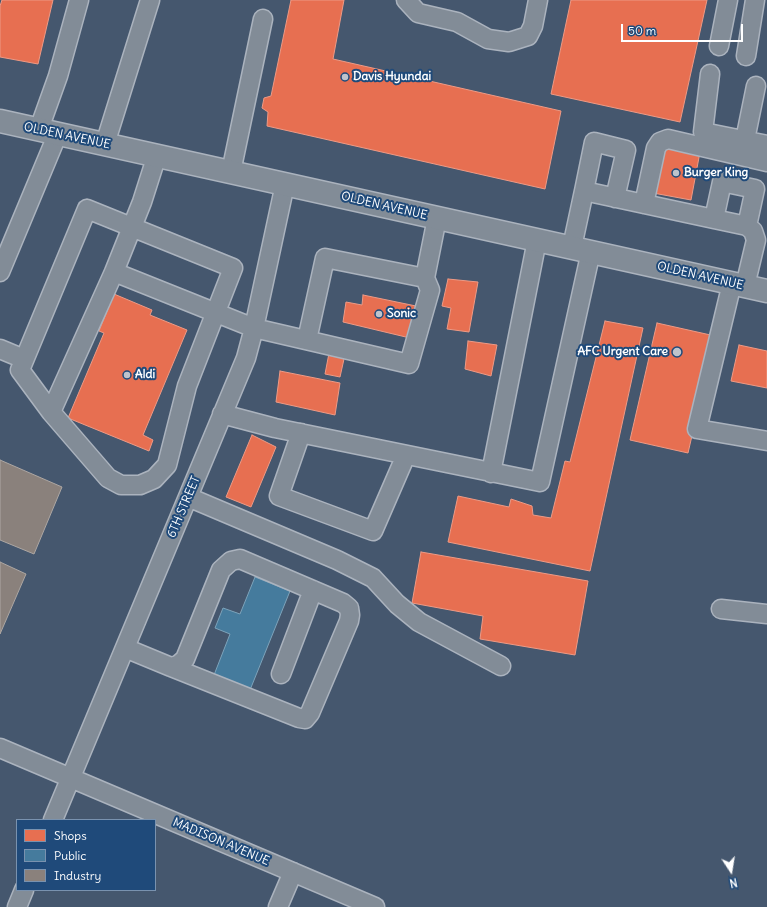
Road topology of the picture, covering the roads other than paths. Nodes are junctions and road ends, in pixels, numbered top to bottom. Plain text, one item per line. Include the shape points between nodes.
1 (79, 0) edge
2 (150, 0) edge
3 (406, 0) edge
4 (538, 0) edge
5 (728, 0) edge
6 (755, 0) edge
7 (263, 19) dead end
8 (719, 46) dead end
9 (746, 56) dead end
10 (710, 74) dead end
11 (756, 86) dead end
12 (0, 121) edge
13 (48, 131) junction
14 (745, 140) junction
15 (105, 144) junction
16 (767, 145) edge
17 (728, 153) junction
18 (157, 155) junction
19 (767, 162) edge
20 (231, 172) junction
21 (722, 182) junction
22 (285, 184) junction
23 (584, 191) junction
24 (616, 198) junction
25 (644, 204) junction
26 (437, 218) junction
27 (714, 219) junction
28 (132, 227) junction
29 (756, 233) edge
30 (537, 240) junction
31 (581, 249) junction
32 (0, 272) edge
33 (114, 272) junction
34 (425, 278) junction
35 (739, 284) junction
36 (767, 291) edge
37 (216, 314) junction
38 (254, 328) junction
39 (307, 340) junction
40 (0, 348) edge
41 (24, 359) junction
42 (51, 412) junction
43 (222, 414) junction
44 (301, 433) junction
45 (767, 441) edge
46 (406, 455) junction
47 (492, 473) junction
48 (188, 497) junction
49 (313, 590) junction
50 (721, 609) dead end
51 (767, 614) edge
52 (125, 648) junction
53 (501, 666) dead end
54 (171, 667) junction
55 (281, 674) dead end
56 (0, 748) edge
57 (71, 778) junction
58 (53, 819) edge
59 (293, 872) junction
60 (24, 891) edge
61 (17, 907) edge
62 (278, 907) edge
63 (375, 907) edge

1 - 13 street via 58,76
2 - 15 street
3 - 4 street via 418,13 457,22 488,39 509,42 528,36 533,26
5 - 8 street
6 - 9 street
7 - 20 street
10 - 14 street via 703,132
11 - 14 street
12 - 13 main road, OLDEN AVENUE
13 - 15 main road, OLDEN AVENUE
13 - 32 street
14 - 16 street
15 - 18 main road, OLDEN AVENUE
17 - 19 street
17 - 21 street
17 - 25 street via 668,140 660,142 656,148
18 - 20 main road, OLDEN AVENUE
18 - 28 street
20 - 22 main road, OLDEN AVENUE
21 - 27 street
21 - 29 street via 755,189
22 - 26 main road, OLDEN AVENUE
22 - 38 street, 6TH STREET
23 - 24 street
23 - 24 street via 594,142 626,150
23 - 31 street
24 - 25 street
25 - 27 street
26 - 30 main road, OLDEN AVENUE
26 - 34 street
27 - 29 street
28 - 33 street
28 - 37 street via 233,268
28 - 41 street via 88,208
29 - 35 street
30 - 31 main road, OLDEN AVENUE
30 - 47 street
31 - 35 main road, OLDEN AVENUE
31 - 47 street via 540,482
33 - 37 street
33 - 42 street
34 - 39 street via 325,258
34 - 39 street via 430,290 409,364
35 - 36 main road, OLDEN AVENUE
35 - 45 street via 697,429
37 - 38 street
37 - 42 street via 187,386 167,464 154,479 140,485 121,485 108,478
38 - 39 street
38 - 43 street, 6TH STREET via 246,358
40 - 41 street
41 - 42 street via 20,370
43 - 44 street
43 - 48 street, 6TH STREET
44 - 46 street
44 - 46 street via 279,496 373,531
46 - 47 street
48 - 52 street, 6TH STREET
48 - 53 street via 337,560 373,578 397,604 419,622
49 - 54 street via 240,559 231,560 221,570 185,659
49 - 54 street via 343,603 349,608 350,615 310,713 305,719
49 - 55 street
50 - 51 street
52 - 54 street
52 - 57 street, 6TH STREET
56 - 57 street, MADISON AVENUE
57 - 58 street, 6TH STREET
57 - 59 street, MADISON AVENUE
59 - 62 street
59 - 63 street, MADISON AVENUE
60 - 61 street

